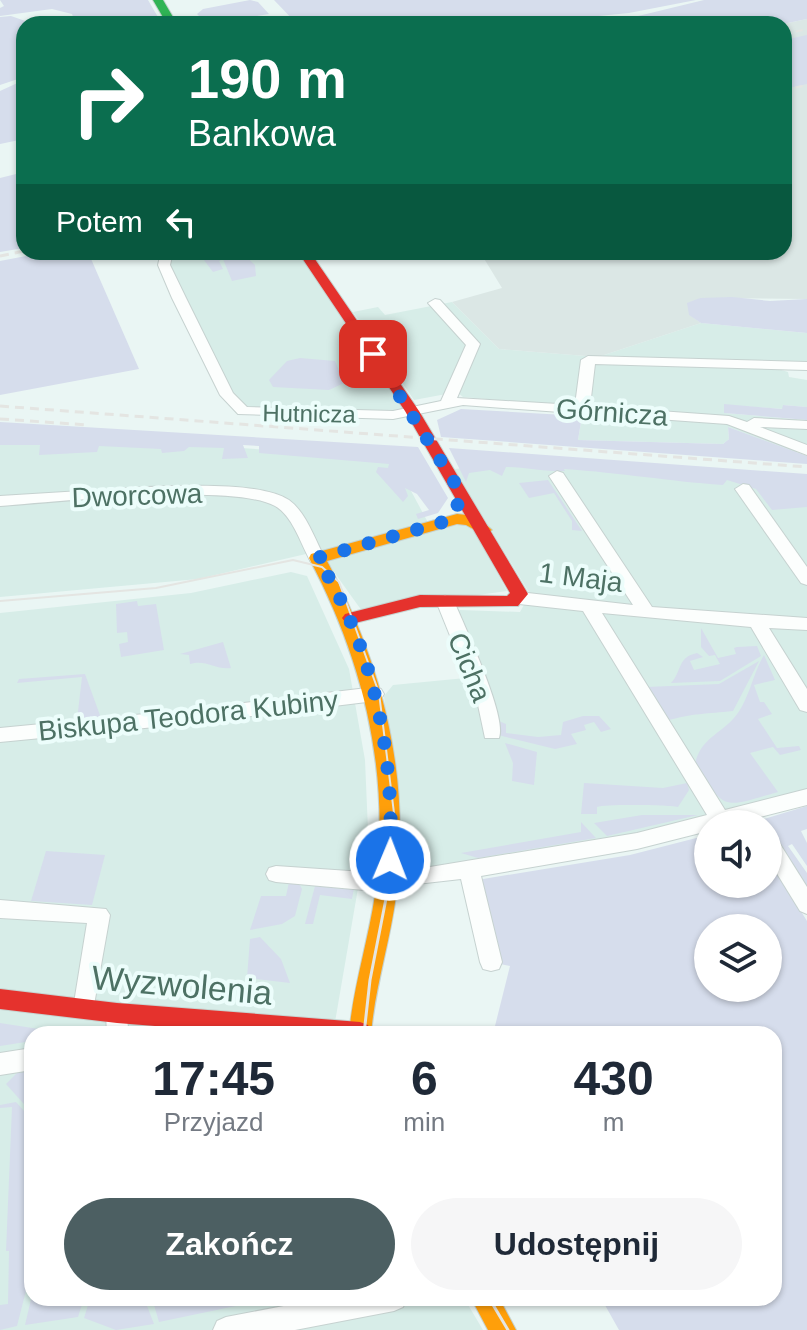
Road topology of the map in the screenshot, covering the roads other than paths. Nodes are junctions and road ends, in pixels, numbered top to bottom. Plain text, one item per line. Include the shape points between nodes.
1 (165, 260) edge
2 (309, 260) edge
3 (435, 303) dead end
4 (807, 366) edge
5 (448, 402) junction
6 (582, 410) junction
7 (412, 411) junction
8 (807, 425) edge
9 (771, 428) junction
10 (807, 450) edge
11 (557, 476) dead end
12 (458, 488) junction
13 (743, 489) dead end
14 (0, 501) edge
15 (447, 521) junction
16 (484, 530) junction
17 (317, 558) junction
18 (807, 579) edge
19 (519, 598) junction
20 (445, 601) junction
21 (589, 607) junction
22 (647, 613) junction
23 (351, 618) junction
24 (758, 624) junction
25 (807, 624) edge
26 (375, 694) junction
27 (807, 705) edge
28 (492, 733) dead end
29 (0, 735) edge
30 (807, 797) edge
31 (714, 810) edge
32 (774, 810) edge
33 (694, 827) edge
34 (782, 865) edge
35 (469, 869) junction
36 (276, 874) dead end
37 (388, 880) junction
38 (807, 905) edge
39 (0, 909) edge
40 (491, 962) dead end
41 (0, 999) edge
42 (84, 1009) junction
43 (118, 1024) edge
44 (168, 1026) edge
45 (361, 1026) edge
46 (24, 1060) edge
47 (0, 1064) edge
48 (352, 1306) edge
49 (489, 1306) edge
50 (226, 1330) edge
51 (503, 1330) edge

1 - 7 street, Hutnicza via 179,298 237,407 260,413 345,415
2 - 7 street
3 - 5 street via 473,344
4 - 6 street via 588,360
5 - 6 street, Górnicza
5 - 7 street, Górnicza
6 - 9 street, Górnicza
7 - 12 street
8 - 9 street
9 - 10 street, Górnicza
11 - 22 street
12 - 15 street via 458,508
12 - 16 street
13 - 18 street
14 - 17 street, Dworcowa via 199,492 275,498 287,507
15 - 16 street via 470,520
15 - 17 street
16 - 19 street
17 - 23 street
19 - 20 street, 1 Maja
19 - 21 street, 1 Maja
20 - 23 street, 1 Maja via 420,601
20 - 28 street, Cicha via 487,705
21 - 22 street, 1 Maja
21 - 31 street
22 - 24 street, 1 Maja
23 - 26 street
24 - 25 street, 1 Maja
24 - 27 street
26 - 29 street, Biskupa Teodora Kubiny
26 - 37 street via 390,813
30 - 32 street
33 - 35 street
34 - 38 street
35 - 37 street
35 - 40 street
36 - 37 street
37 - 45 street
39 - 42 street via 99,915
41 - 42 street, Wyzwolenia
42 - 43 street, Wyzwolenia
43 - 44 street, Wyzwolenia
46 - 47 street
48 - 50 street
49 - 51 street

